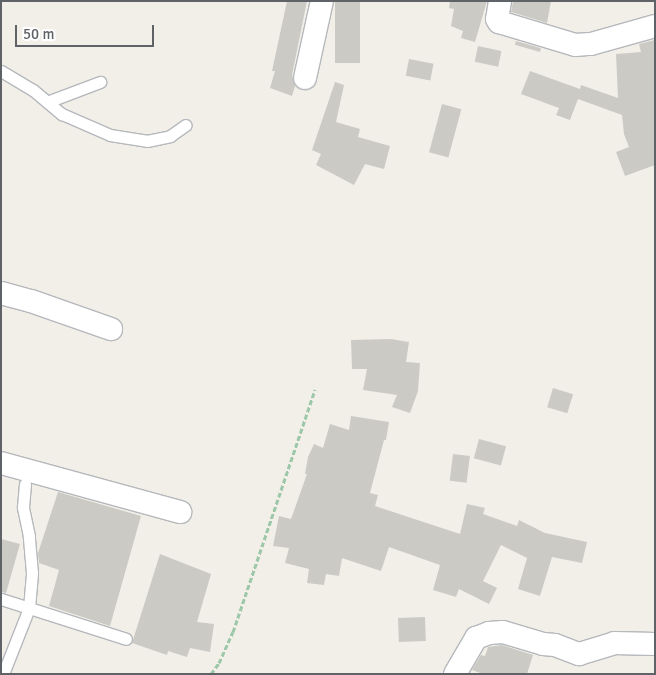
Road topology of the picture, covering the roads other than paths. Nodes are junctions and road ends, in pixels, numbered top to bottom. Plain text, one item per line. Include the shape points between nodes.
1 (322, 1) edge
2 (500, 1) edge
3 (655, 26) edge
4 (1, 71) edge
5 (305, 78) dead end
6 (100, 82) dead end
7 (47, 102) junction
8 (186, 125) dead end
9 (1, 293) edge
10 (111, 329) dead end
11 (1, 463) edge
12 (25, 484) dead end
13 (180, 512) dead end
14 (1, 599) edge
15 (29, 608) junction
16 (126, 639) dead end
17 (655, 644) edge
18 (3, 674) edge
19 (455, 674) edge

1 - 5 street
2 - 3 street via 499,22 575,44 592,44
4 - 7 lane
6 - 7 lane
7 - 8 lane via 62,114 110,136 147,142 170,136
9 - 10 street
11 - 13 street
12 - 15 lane via 23,507 32,573
14 - 15 lane
15 - 16 lane
15 - 18 lane
17 - 19 street via 614,643 579,654 555,644 543,644 502,632 489,633 476,638

